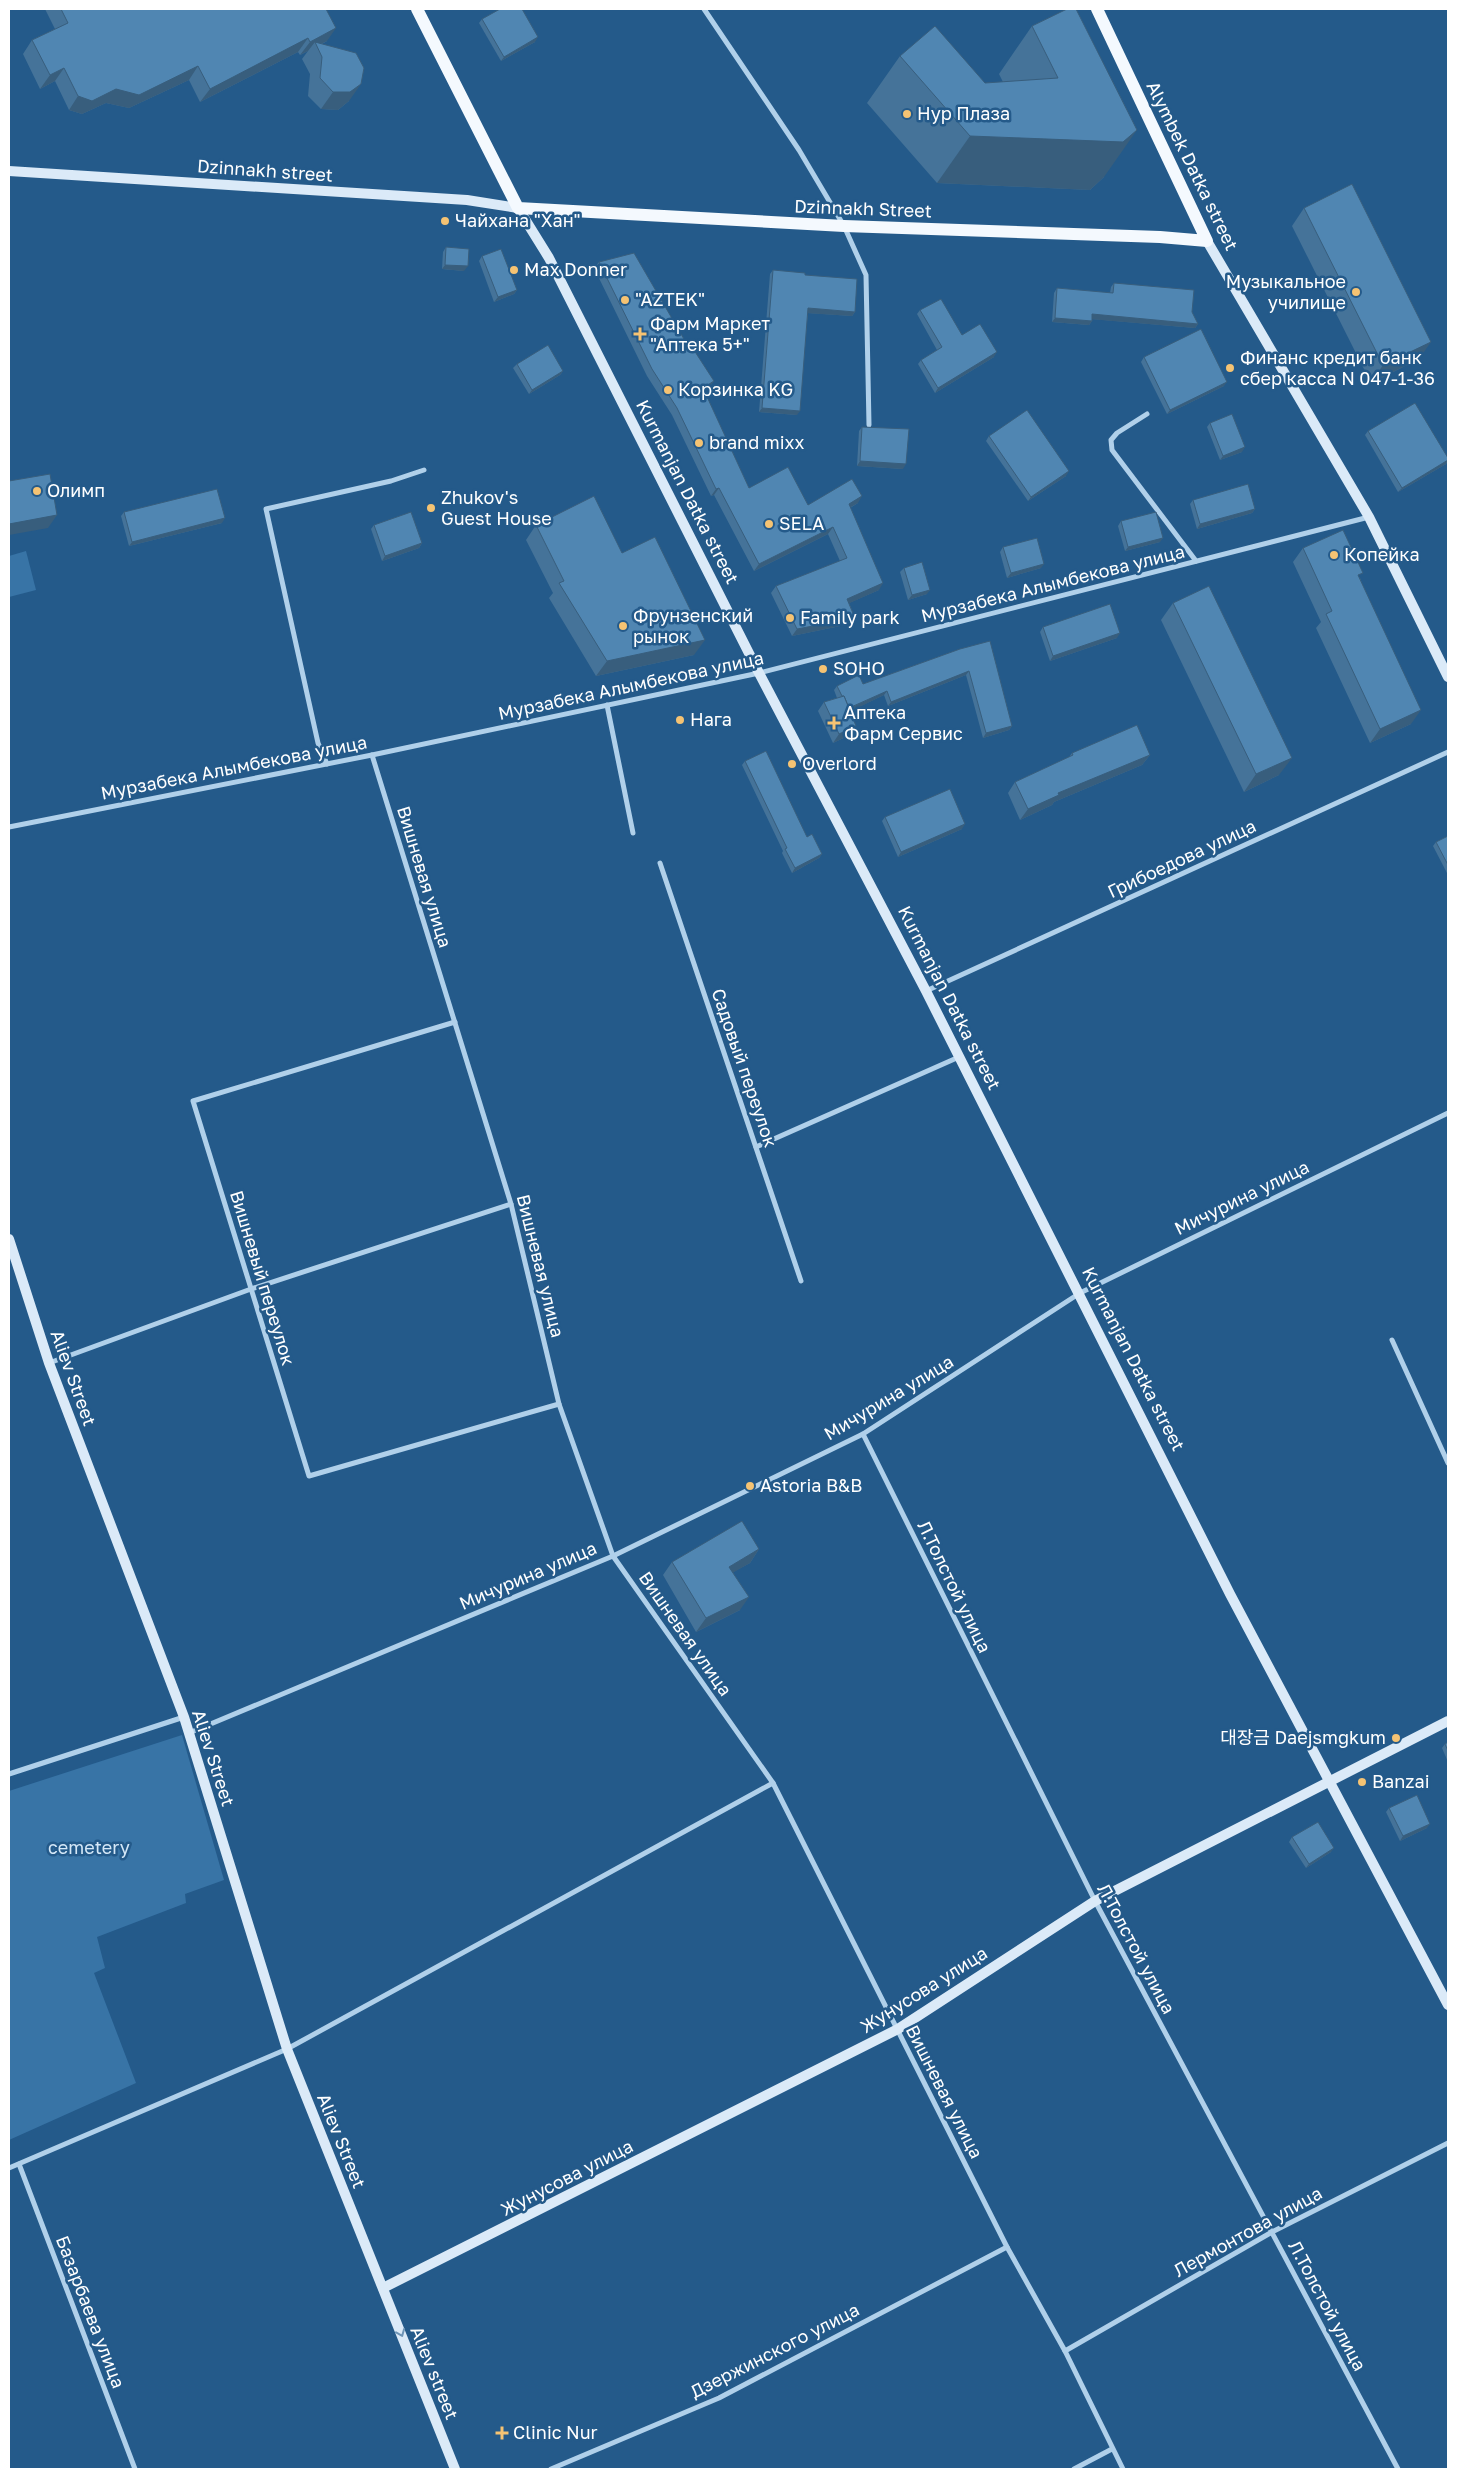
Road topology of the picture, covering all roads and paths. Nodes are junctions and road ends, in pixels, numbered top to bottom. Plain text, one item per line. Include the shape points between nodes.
1 (417, 9) edge
2 (704, 9) edge
3 (1097, 9) edge
4 (10, 168) edge
5 (518, 208) junction
6 (844, 226) junction
7 (1207, 240) junction
8 (1147, 414) dead end
9 (870, 425) edge
10 (424, 470) dead end
11 (1369, 517) junction
12 (1196, 561) junction
13 (759, 673) junction
14 (1448, 677) edge
15 (607, 705) junction
16 (1448, 752) edge
17 (372, 755) junction
18 (327, 764) junction
19 (9, 827) edge
20 (633, 833) dead end
21 (660, 863) dead end
22 (926, 991) junction
23 (455, 1022) junction
24 (959, 1057) junction
25 (1448, 1113) edge
26 (756, 1147) junction
27 (511, 1204) junction
28 (9, 1240) edge
29 (801, 1281) dead end
30 (251, 1289) junction
31 (1080, 1293) junction
32 (1392, 1340) dead end
33 (49, 1363) junction
34 (560, 1404) junction
35 (863, 1434) junction
36 (1448, 1463) edge
37 (613, 1556) junction
38 (184, 1718) junction
39 (1448, 1722) edge
40 (189, 1733) junction
41 (9, 1774) edge
42 (1329, 1780) junction
43 (772, 1784) junction
44 (1095, 1901) junction
45 (1448, 2005) edge
46 (898, 2030) junction
47 (287, 2049) junction
48 (1448, 2143) edge
49 (19, 2164) junction
50 (9, 2168) edge
51 (1272, 2232) junction
52 (1007, 2247) junction
53 (383, 2288) junction
54 (1065, 2351) junction
55 (1112, 2449) junction
56 (135, 2469) edge
57 (455, 2469) edge
58 (551, 2469) edge
59 (1074, 2469) edge
60 (1123, 2469) edge
61 (1398, 2469) edge

1 - 5 main road, Kurmanjan Datka street
2 - 6 street via 799,150
3 - 7 main road, Alymbek Datka street
4 - 5 main road, Dzinnakh street via 467,200
5 - 6 main road, Dzinnakh Street
5 - 13 main road, Kurmanjan Datka street via 549,258
6 - 7 main road, Dzinnakh Street
6 - 9 street via 866,275
7 - 11 main road, Alymbek Datka street
8 - 12 street via 1111,440 1112,450
10 - 18 street via 266,509 318,743
11 - 12 street, Мурзабека Алымбекова улица
11 - 14 main road, Alymbek Datka street
12 - 13 street, Мурзабека Алымбекова улица
13 - 15 street, Мурзабека Алымбекова улица
13 - 22 main road, Kurmanjan Datka street
15 - 17 street, Мурзабека Алымбекова улица
15 - 20 street
16 - 22 street, Грибоедова улица
17 - 18 street, Мурзабека Алымбекова улица
17 - 23 street, Вишневая улица
18 - 19 street, Мурзабека Алымбекова улица
21 - 26 street, Садовый переулок
22 - 24 main road, Kurmanjan Datka street
23 - 27 street, Вишневая улица
23 - 30 street, Вишневый переулок via 192,1101
24 - 26 street
24 - 31 main road, Kurmanjan Datka street
25 - 31 street, Мичурина улица
26 - 29 street, Садовый переулок
27 - 30 street
27 - 34 street, Вишневая улица
28 - 33 main road, Aliev Street
30 - 33 street
30 - 34 street, Вишневый переулок via 309,1476
31 - 35 street, Мичурина улица
31 - 42 main road, Kurmanjan Datka street via 1230,1594
32 - 36 street
33 - 38 main road, Aliev Street
34 - 37 street, Вишневая улица
35 - 37 street, Мичурина улица
35 - 44 street, Л.Толстой улица
37 - 40 street, Мичурина улица
37 - 43 street, Вишневая улица
38 - 40 main road, Aliev Street
38 - 41 street
39 - 42 main road, Жунусова улица
40 - 47 main road, Aliev Street
42 - 44 main road, Жунусова улица
42 - 45 main road, Kurmanjan Datka street
43 - 46 street, Вишневая улица
43 - 47 street
44 - 46 main road, Жунусова улица
44 - 51 street, Л.Толстой улица
46 - 52 street, Вишневая улица
46 - 53 main road, Жунусова улица
47 - 49 street
47 - 53 main road, Aliev Street
48 - 51 street, Лермонтова улица
49 - 50 street
49 - 56 street, Базарбаева улица
51 - 54 street, Лермонтова улица
51 - 61 street, Л.Толстой улица
52 - 54 street, Вишневая улица
52 - 58 street, Дзержинского улица via 719,2398
53 -> 57 main road, Aliev street
54 - 55 street, Вишневая улица
55 - 59 street
55 - 60 street, Вишневая улица

